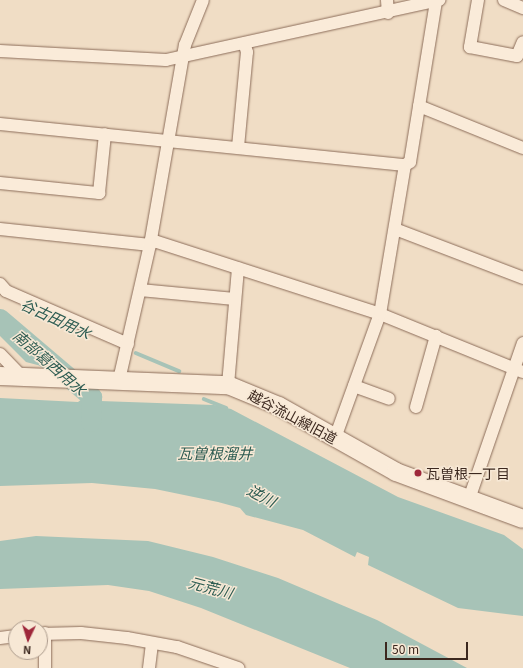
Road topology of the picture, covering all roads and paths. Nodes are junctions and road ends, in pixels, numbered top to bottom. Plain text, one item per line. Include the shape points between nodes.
1 (203, 0) edge
2 (387, 0) edge
3 (478, 0) edge
4 (504, 0) edge
5 (437, 1) edge
6 (523, 8) edge
7 (388, 13) junction
8 (523, 42) edge
9 (244, 43) junction
10 (0, 51) edge
11 (183, 57) junction
12 (419, 106) junction
13 (0, 124) edge
14 (105, 134) junction
15 (169, 140) junction
16 (238, 147) junction
17 (523, 148) edge
18 (404, 165) junction
19 (0, 183) edge
20 (0, 229) edge
21 (395, 229) junction
22 (150, 242) junction
23 (238, 268) junction
24 (523, 278) edge
25 (0, 284) edge
26 (140, 290) junction
27 (235, 299) junction
28 (380, 314) junction
29 (436, 336) junction
30 (523, 343) edge
31 (128, 344) junction
32 (0, 354) edge
33 (519, 369) edge
34 (0, 376) edge
35 (22, 377) junction
36 (119, 380) junction
37 (228, 385) junction
38 (354, 386) junction
39 (389, 399) dead end
40 (416, 407) dead end
41 (334, 438) junction
42 (469, 499) junction
43 (523, 519) edge
44 (48, 634) edge
45 (152, 643) junction
46 (210, 663) edge
47 (149, 668) edge
48 (238, 668) edge

1 - 11 street
2 - 7 street
3 - 8 street via 470,47 517,56
4 - 6 street
5 - 7 street
5 - 12 street
7 - 9 street
9 - 11 street
9 - 16 street via 247,52
10 - 11 street via 159,59
11 - 15 street
12 - 17 street
12 - 18 street via 410,162
13 - 14 street
14 - 15 street
14 - 19 street via 100,193
15 - 16 street
15 - 22 street
16 - 18 street
18 - 21 street
20 - 22 street
21 - 24 street
21 - 28 street
22 - 23 street
22 - 26 street
23 - 27 street
23 - 28 street
25 - 31 street via 6,290
26 - 27 street
26 - 31 street
27 - 37 street
28 - 29 street
28 - 38 street
29 - 33 street
29 - 40 street
30 - 33 street
31 - 36 street
32 - 35 street
33 - 42 street
34 - 35 street, 越谷流山線旧道
35 - 36 street, 越谷流山線旧道
36 - 37 street, 越谷流山線旧道
37 - 41 street, 越谷流山線旧道 via 270,401
38 - 39 street
38 - 41 street
41 - 42 street, 越谷流山線旧道 via 396,472
42 - 43 street, 越谷流山線旧道
44 - 45 street via 99,634
45 - 46 street
45 - 47 street
46 - 48 street

